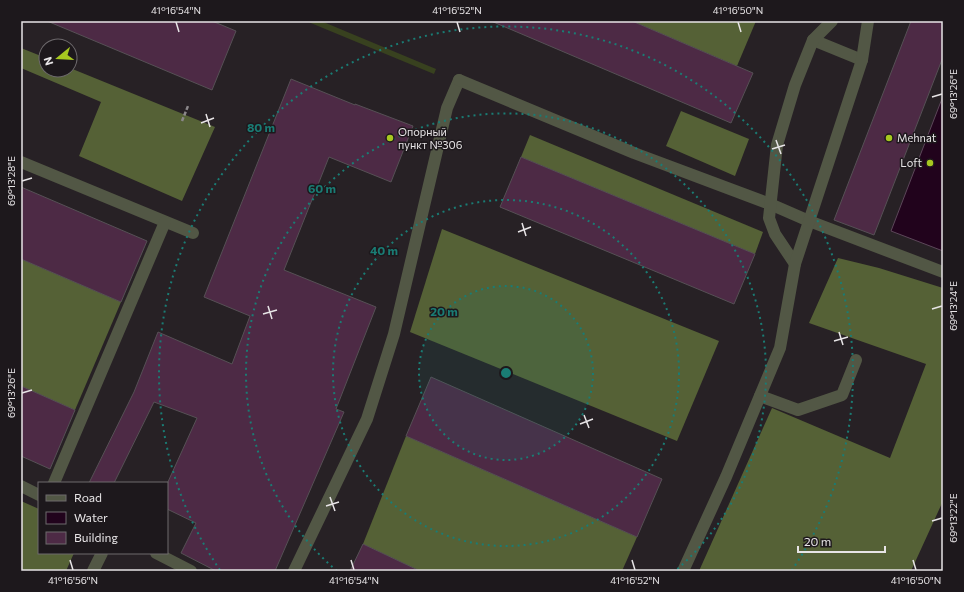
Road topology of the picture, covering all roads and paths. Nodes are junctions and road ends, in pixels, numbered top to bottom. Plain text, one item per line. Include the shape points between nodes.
1 (832, 21) edge
2 (868, 21) edge
3 (812, 40) junction
4 (862, 60) junction
5 (188, 106) dead end
6 (182, 121) dead end
7 (21, 162) edge
8 (770, 204) junction
9 (808, 221) junction
10 (165, 222) junction
11 (193, 234) dead end
12 (795, 264) junction
13 (943, 272) edge
14 (856, 360) dead end
15 (760, 396) junction
16 (54, 482) edge
17 (21, 486) edge
18 (38, 494) edge
19 (102, 554) edge
20 (158, 554) edge
21 (93, 571) edge
22 (191, 571) edge
23 (294, 571) edge
24 (684, 571) edge

1 - 3 street
2 - 4 street
3 - 4 street
3 - 8 street via 777,145
4 - 9 street
5 - 6 path
7 - 10 street
8 - 9 street
8 - 12 street via 769,218 775,234
8 - 23 street via 634,153 459,80 447,108 394,334 367,419
9 - 12 street
9 - 13 street
10 - 11 street
10 - 16 street
12 - 15 street via 780,348
14 - 15 street via 842,395 798,410
15 - 24 street
17 - 18 street
19 - 21 street
20 - 22 street

